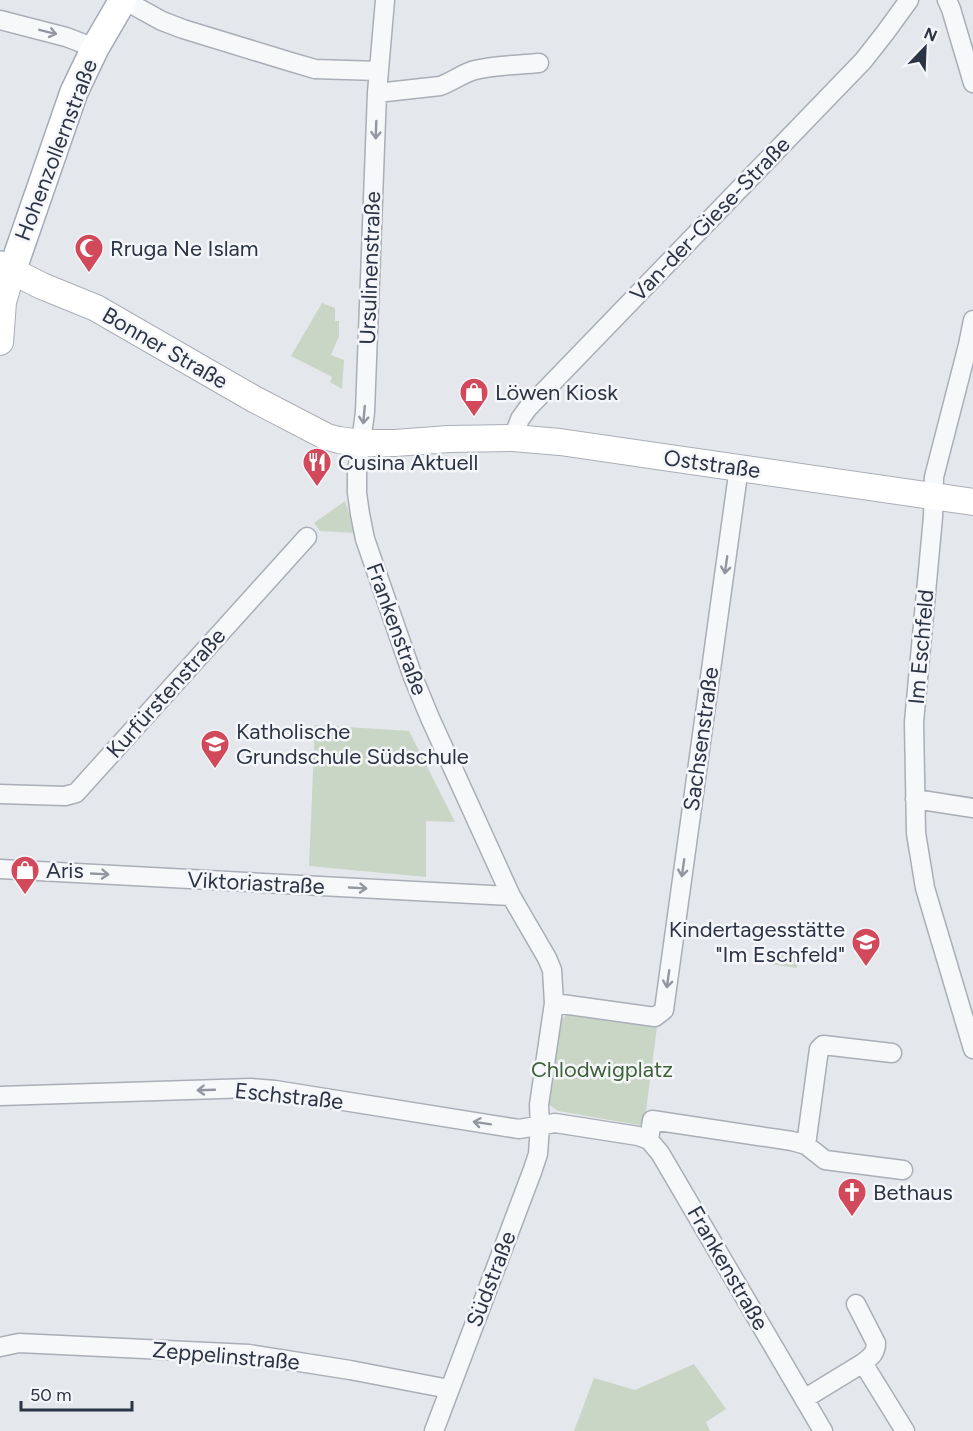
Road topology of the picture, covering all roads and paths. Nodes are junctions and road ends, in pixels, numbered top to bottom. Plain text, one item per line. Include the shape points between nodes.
1 (124, 0) edge
2 (385, 0) edge
3 (909, 0) edge
4 (947, 0) edge
5 (0, 20) edge
6 (95, 48) junction
7 (539, 63) dead end
8 (378, 71) junction
9 (973, 83) edge
10 (377, 93) junction
11 (6, 268) edge
12 (973, 320) edge
13 (0, 342) edge
14 (513, 438) junction
15 (361, 443) junction
16 (739, 467) junction
17 (934, 496) junction
18 (973, 502) edge
19 (307, 537) dead end
20 (0, 794) edge
21 (915, 799) junction
22 (973, 808) edge
23 (0, 869) edge
24 (511, 896) junction
25 (554, 1003) junction
26 (973, 1049) edge
27 (892, 1053) dead end
28 (0, 1096) edge
29 (540, 1126) junction
30 (649, 1140) junction
31 (806, 1145) junction
32 (903, 1170) dead end
33 (855, 1304) dead end
34 (0, 1347) edge
35 (862, 1363) junction
36 (449, 1389) junction
37 (804, 1399) junction
38 (434, 1431) edge
39 (823, 1431) edge
40 (905, 1431) edge

1 - 6 main road, Hohenzollernstraße
1 - 8 street via 183,29 315,69
2 - 8 street, Ursulinenstraße
3 - 14 street, Van-der-Giese-Straße via 863,61 528,408
4 - 9 street
5 -> 6 street
6 - 11 main road, Hohenzollernstraße
7 - 10 street via 478,69 440,86
8 - 10 street, Ursulinenstraße
10 -> 15 street, Ursulinenstraße
11 - 13 street
11 - 15 street, Bonner Straße via 96,308 327,437
12 - 17 street, Im Eschfeld via 934,477
14 - 15 street, Oststraße
14 - 16 street, Oststraße
15 - 24 street, Frankenstraße via 357,493 365,539 413,677
16 - 17 street, Oststraße
16 -> 25 street, Sachsenstraße via 664,1010 655,1017
17 - 18 street, Oststraße
17 - 21 street, Im Eschfeld via 914,722
19 - 20 street, Kurfürstenstraße via 76,793
21 - 22 street
21 - 26 street, Im Eschfeld via 916,833 926,888
23 -> 24 street, Viktoriastraße
24 - 25 street, Frankenstraße via 552,970
25 - 29 street via 539,1105
27 - 31 street via 821,1046
29 -> 28 street, Eschstraße via 519,1129 251,1088
29 - 30 street via 555,1123
29 - 36 street, Südstraße via 532,1172
30 - 31 street via 652,1120
30 - 37 street, Frankenstraße
31 - 32 street via 825,1160
33 - 35 street via 876,1343 874,1354
34 - 36 street, Zeppelinstraße via 19,1343 249,1354
35 - 37 street
35 - 40 street
36 - 38 street, Südstraße
37 - 39 street, Frankenstraße

